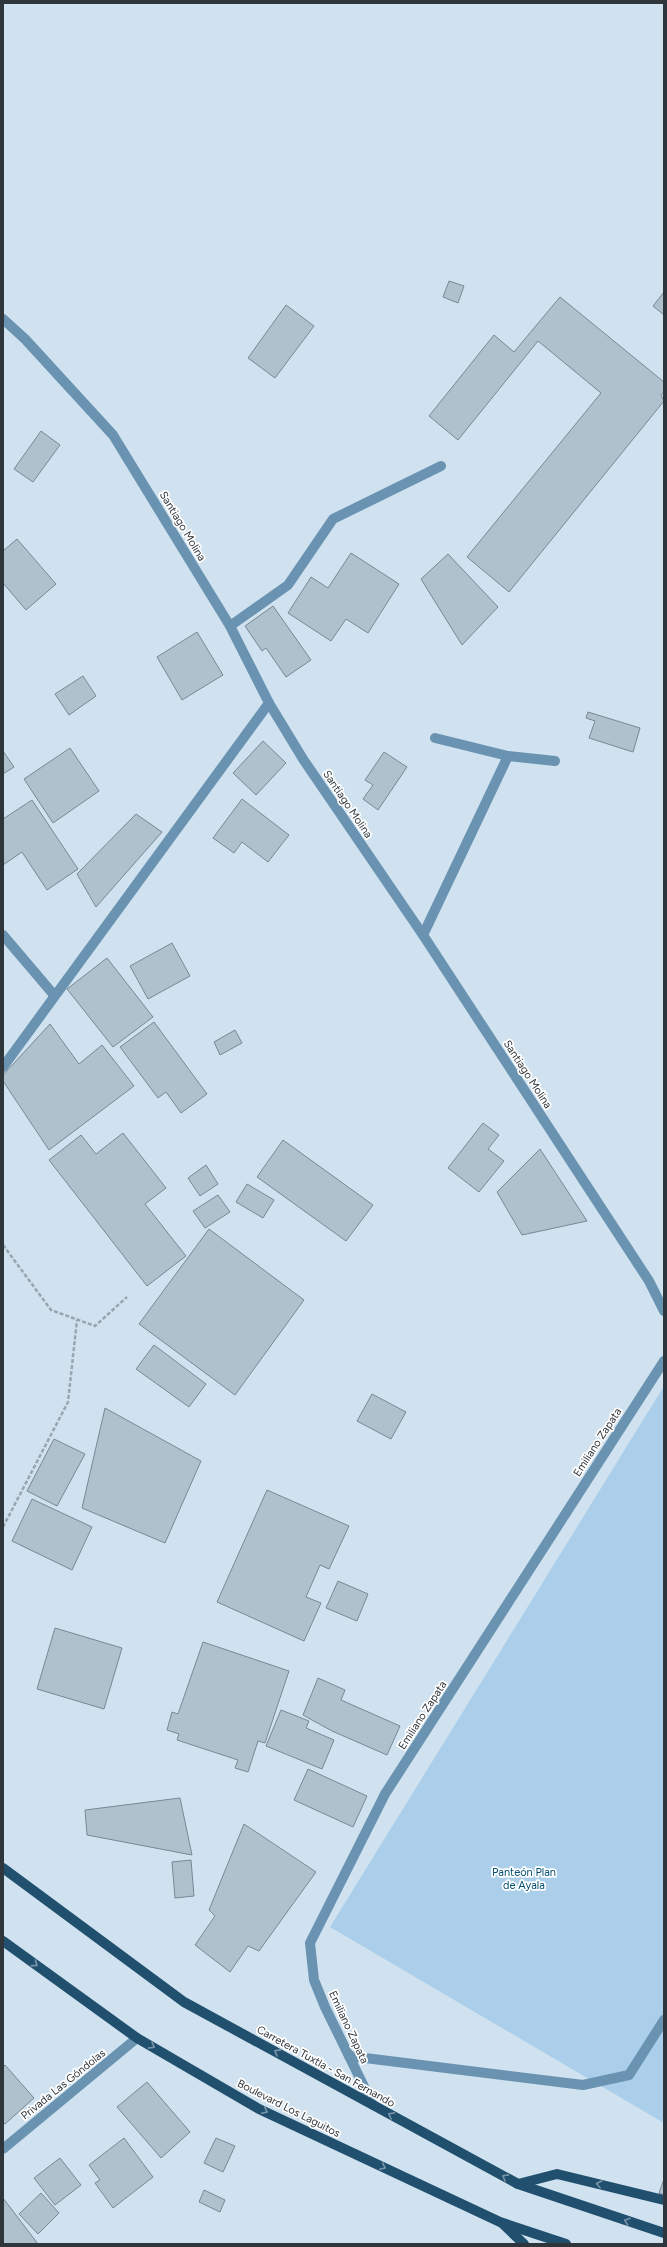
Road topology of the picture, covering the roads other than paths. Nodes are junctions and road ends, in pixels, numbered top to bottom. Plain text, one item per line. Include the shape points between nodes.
1 (3, 319) edge
2 (441, 466) dead end
3 (230, 626) junction
4 (269, 703) junction
5 (435, 738) dead end
6 (508, 756) junction
7 (554, 761) dead end
8 (3, 935) edge
9 (423, 935) junction
10 (54, 995) junction
11 (3, 1067) edge
12 (664, 1311) edge
13 (664, 1361) edge
14 (3, 1868) edge
15 (3, 1941) edge
16 (664, 2020) edge
17 (137, 2038) junction
18 (349, 2056) junction
19 (373, 2105) junction
20 (3, 2149) edge
21 (518, 2184) junction
22 (664, 2200) edge
23 (500, 2222) junction
24 (664, 2233) edge
25 (524, 2244) edge
26 (566, 2244) edge

1 - 3 street, Santiago Molina via 25,339 113,435
2 - 3 street via 333,519 288,585
3 - 4 street, Santiago Molina
4 - 9 street, Santiago Molina via 303,760
4 - 10 street
5 - 6 street
6 - 7 street
6 - 9 street
8 - 10 street
9 - 12 street, Santiago Molina via 649,1281
10 - 11 street
13 - 18 street, Emiliano Zapata via 385,1794 310,1944 314,1980
19 -> 14 main road, Carretera Tuxtla - San Fernando via 184,2002
15 -> 17 main road, Boulevard Los Laguitos
16 - 18 street via 629,2075 584,2086
17 - 20 street, Privada Las Góndolas
17 -> 23 main road, Boulevard Los Laguitos via 259,2109
18 - 19 street, Emiliano Zapata
21 -> 19 main road, Carretera Tuxtla - San Fernando
22 -> 21 main road via 557,2174
24 -> 21 main road, Carretera Tuxtla - San Fernando
23 - 25 main road
23 - 26 main road, Boulevard Los Laguitos

